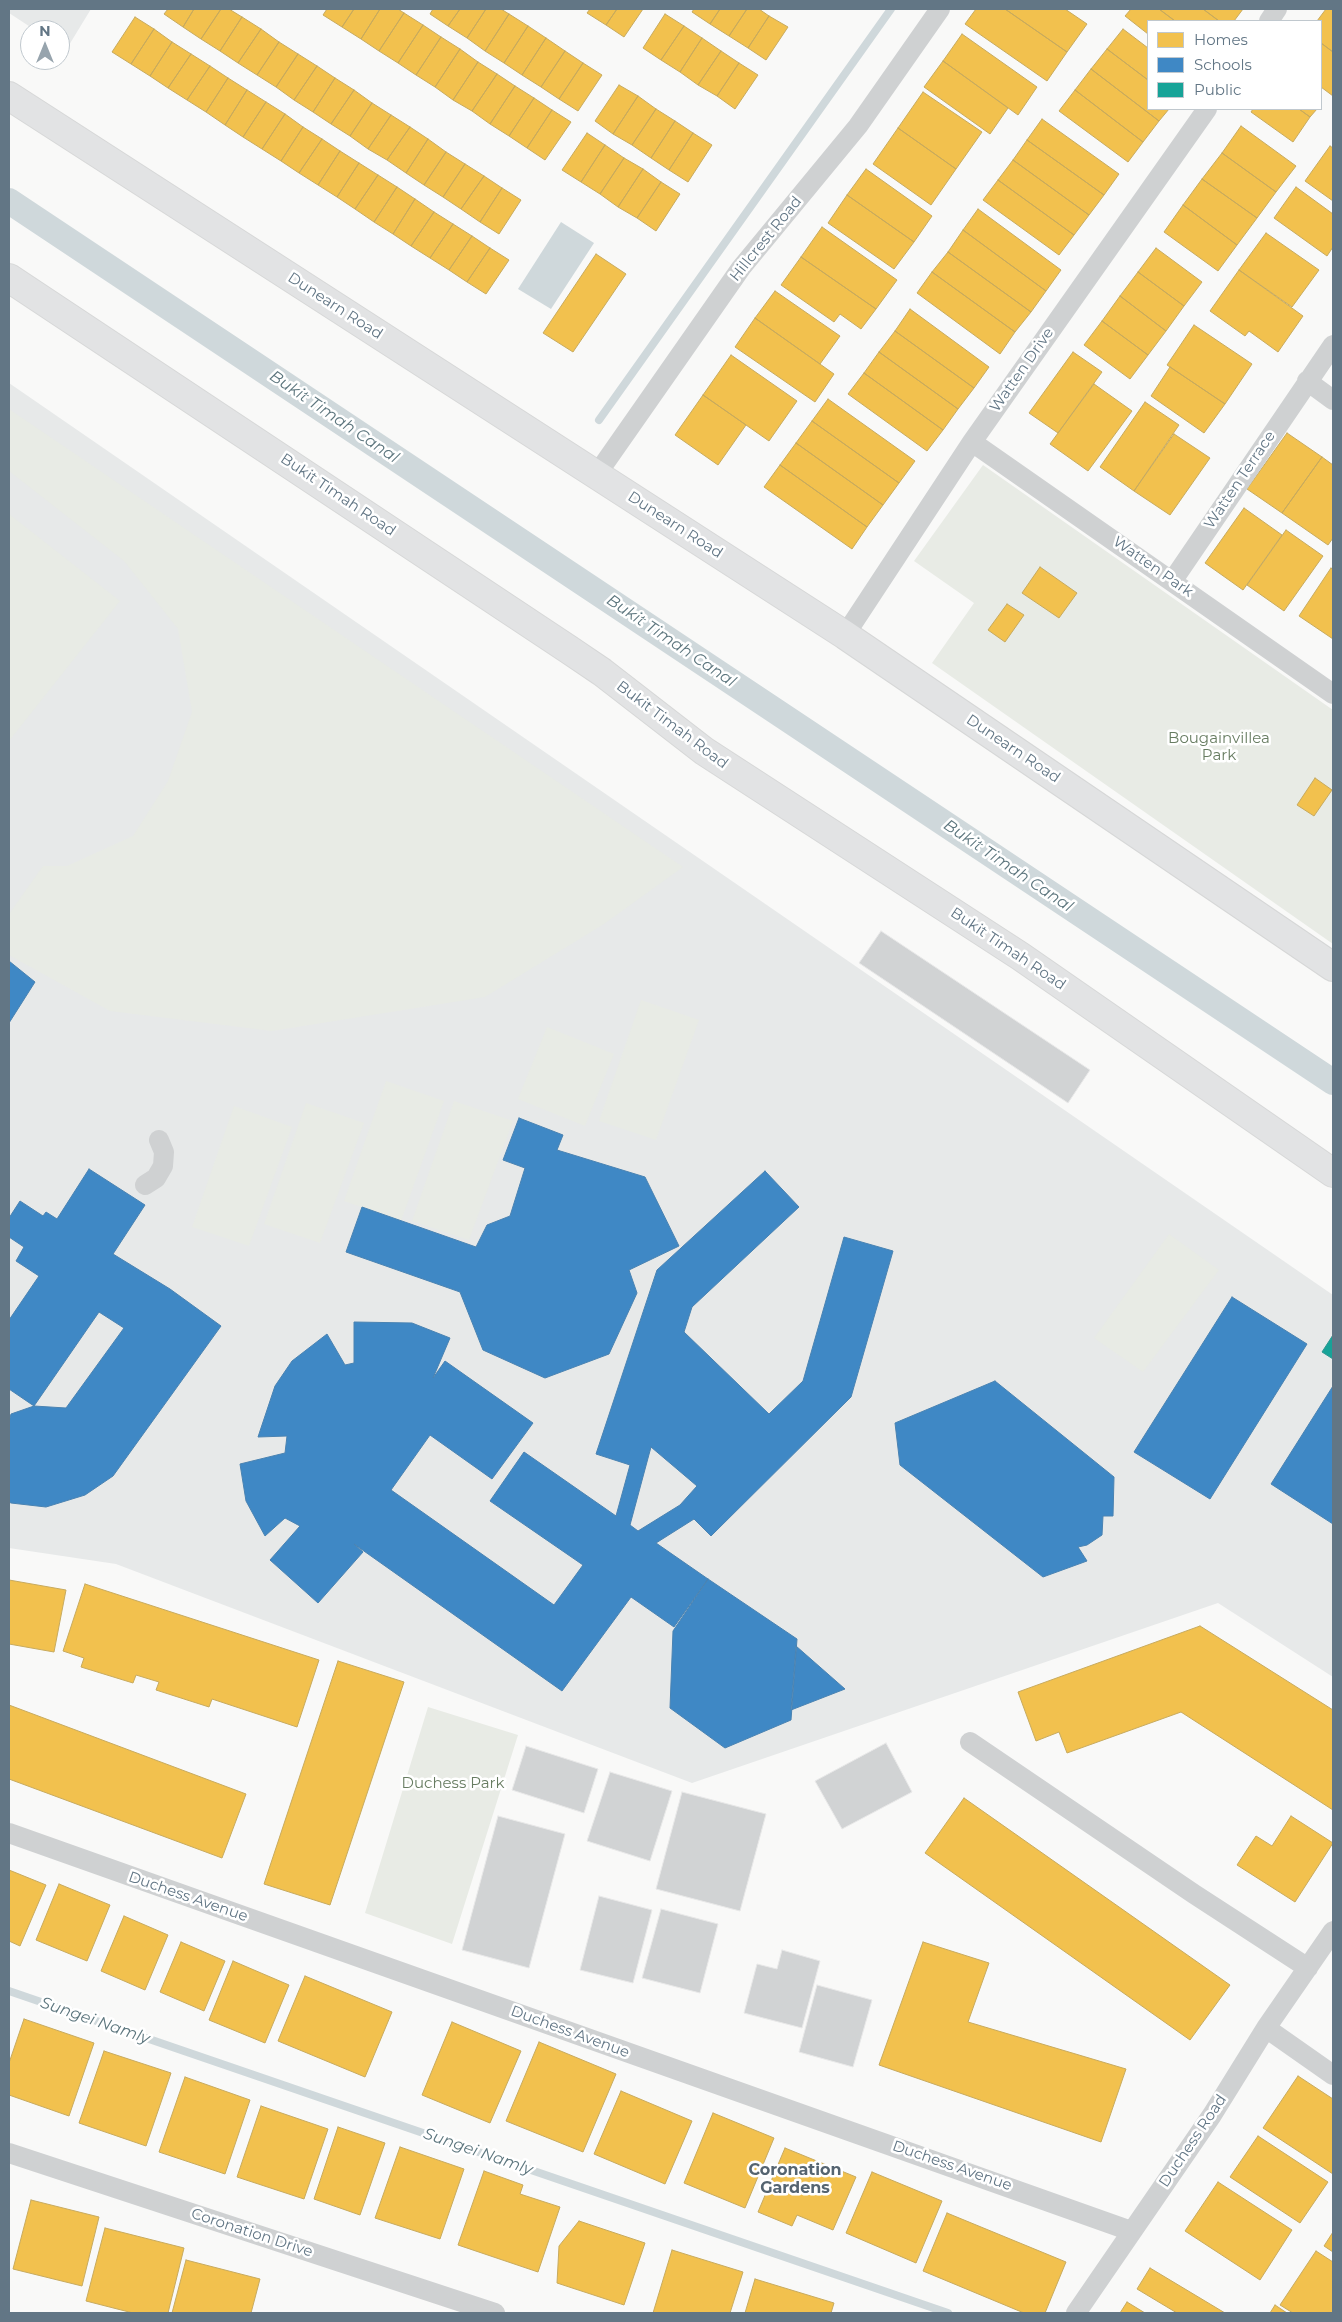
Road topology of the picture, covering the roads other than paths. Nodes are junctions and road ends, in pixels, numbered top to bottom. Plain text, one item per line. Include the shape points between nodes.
1 (940, 9) edge
2 (1277, 9) edge
3 (1270, 20) edge
4 (9, 96) edge
5 (1206, 110) edge
6 (9, 278) edge
7 (1333, 345) edge
8 (1307, 381) junction
9 (1333, 400) edge
10 (972, 442) junction
11 (597, 474) junction
12 (1173, 580) junction
13 (845, 635) junction
14 (1333, 694) edge
15 (1333, 967) edge
16 (158, 1140) dead end
17 (1333, 1173) edge
18 (145, 1185) dead end
19 (970, 1742) dead end
20 (9, 1833) edge
21 (1333, 1931) edge
22 (1308, 1968) junction
23 (1266, 2028) junction
24 (1333, 2075) edge
25 (9, 2153) edge
26 (1131, 2231) junction
27 (496, 2313) edge
28 (1076, 2313) edge

1 - 11 street, Hillcrest Road via 858,126 741,268
2 - 3 street
4 - 11 highway, Dunearn Road
5 - 10 street, Watten Drive
6 - 17 highway, Bukit Timah Road via 575,654 704,751 1020,956
7 - 8 street, Watten Terrace
8 - 9 street
8 - 12 street, Watten Terrace
10 - 12 street, Watten Park
10 - 13 street, Watten Drive
11 - 13 highway, Dunearn Road
12 - 14 street, Watten Park
13 - 15 highway, Dunearn Road
16 - 18 street via 164,1152 163,1166 156,1178
19 - 22 street
20 - 26 street, Duchess Avenue
21 - 22 street, Duchess Road
22 - 23 street, Duchess Road
23 - 24 street
23 - 26 street, Duchess Road via 1212,2115
25 - 27 street, Coronation Drive
26 - 28 street, Duchess Road

